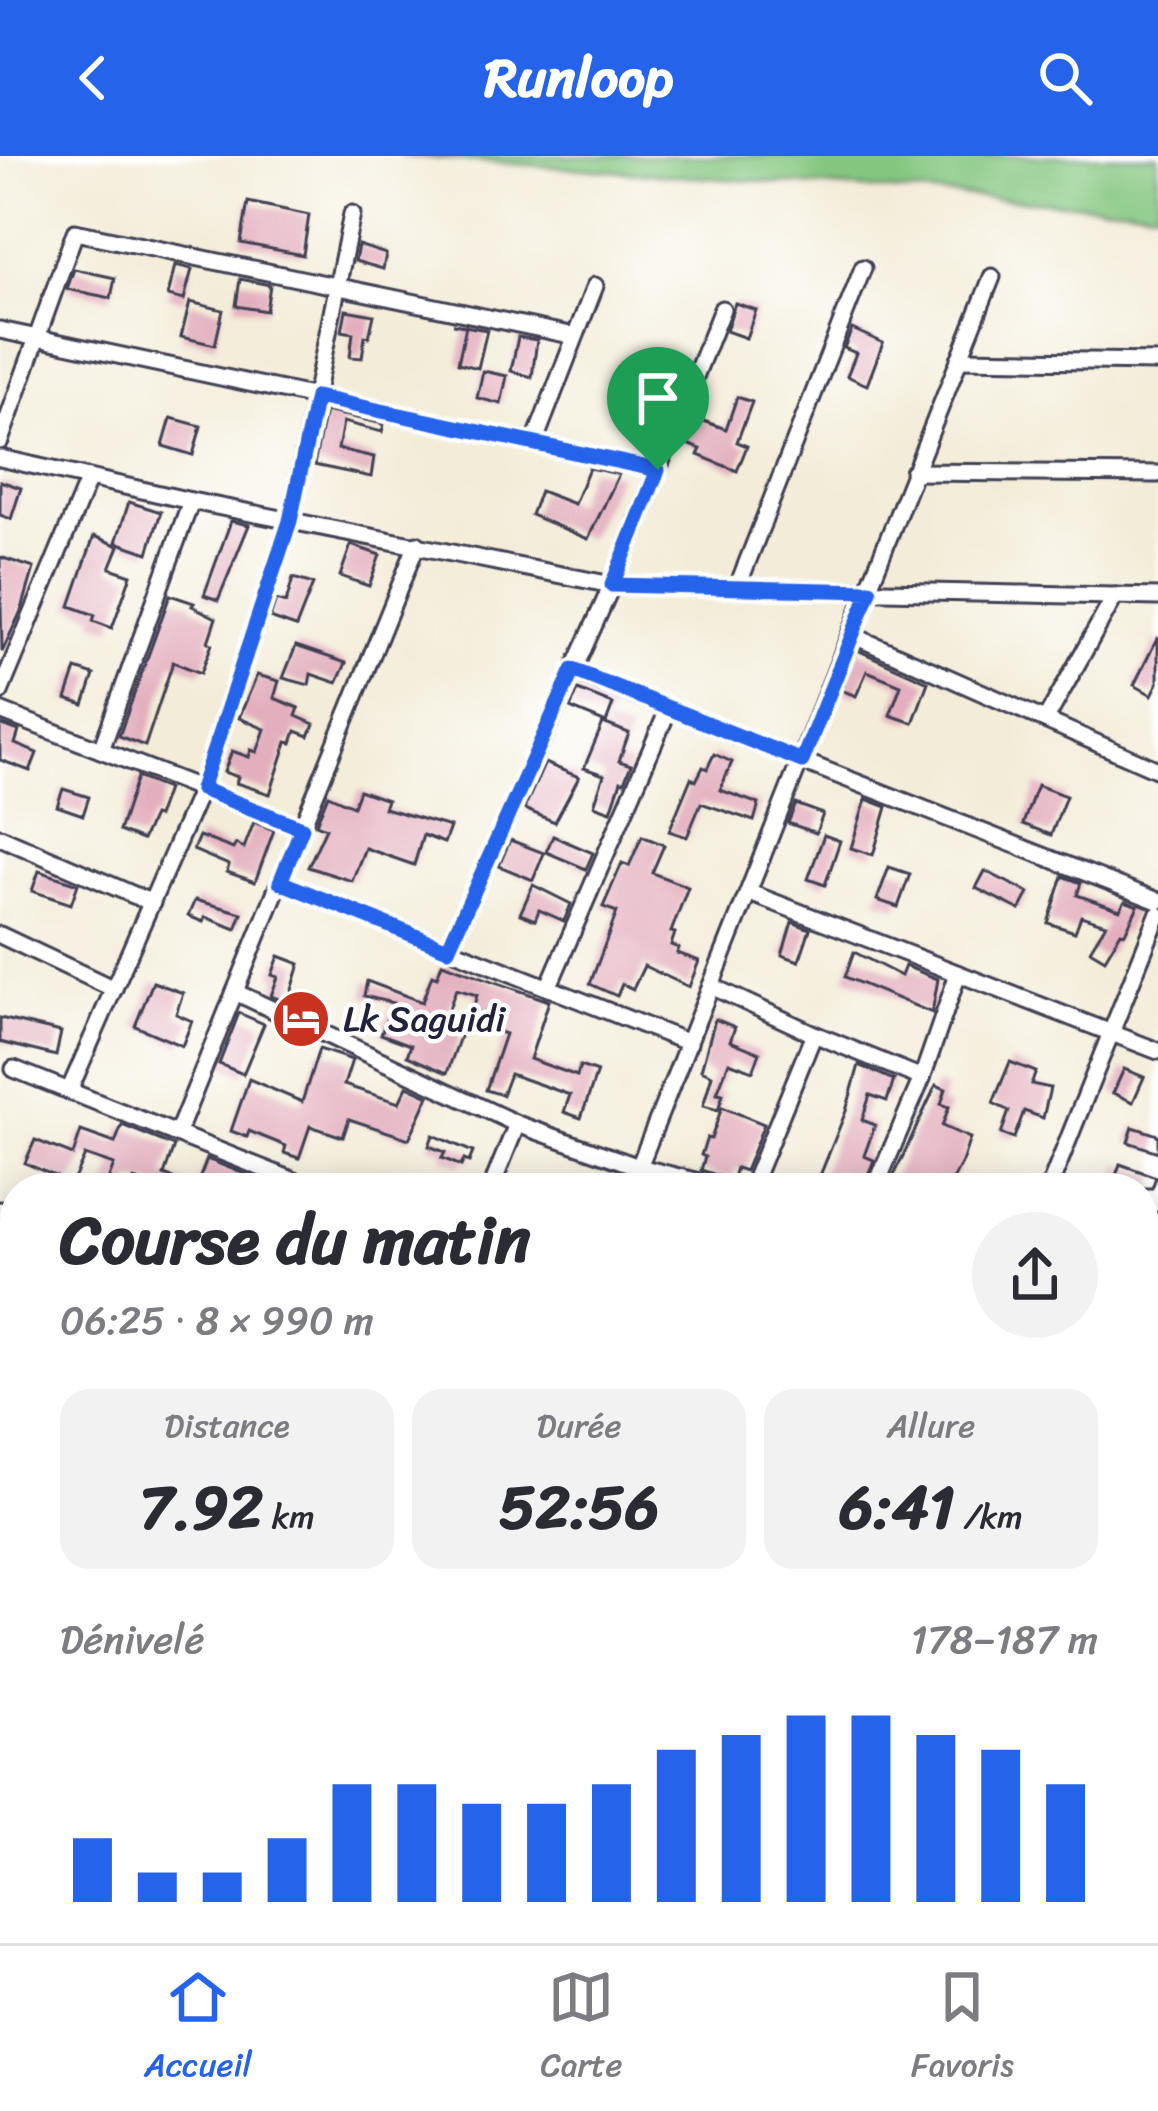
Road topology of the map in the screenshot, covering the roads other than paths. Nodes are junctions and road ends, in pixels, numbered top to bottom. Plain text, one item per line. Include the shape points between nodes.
1 (352, 214) dead end
2 (863, 268) dead end
3 (992, 278) dead end
4 (338, 286) junction
5 (595, 286) dead end
6 (722, 309) dead end
7 (0, 331) edge
8 (575, 336) junction
9 (37, 338) junction
10 (959, 358) junction
11 (1158, 362) edge
12 (316, 397) junction
13 (0, 441) edge
14 (534, 443) junction
15 (0, 458) edge
16 (658, 470) junction
17 (913, 472) junction
18 (1158, 474) edge
19 (89, 478) junction
20 (191, 501) junction
21 (290, 521) junction
22 (416, 544) junction
23 (612, 585) junction
24 (737, 588) junction
25 (870, 591) junction
26 (1115, 596) junction
27 (1158, 597) edge
28 (852, 634) junction
29 (573, 670) junction
30 (0, 692) edge
31 (669, 708) junction
32 (0, 711) edge
33 (1046, 719) junction
34 (101, 750) junction
35 (802, 761) junction
36 (1158, 770) edge
37 (201, 789) junction
38 (302, 828) junction
39 (0, 837) edge
40 (280, 882) junction
41 (750, 893) junction
42 (1158, 901) edge
43 (152, 903) junction
44 (1158, 915) edge
45 (0, 935) edge
46 (448, 949) junction
47 (958, 974) junction
48 (711, 986) junction
49 (548, 988) junction
50 (114, 989) junction
51 (235, 992) junction
52 (1111, 1033) junction
53 (814, 1034) junction
54 (688, 1043) junction
55 (1158, 1051) edge
56 (14, 1069) dead end
57 (922, 1078) junction
58 (69, 1091) junction
59 (517, 1124) junction
60 (177, 1134) junction
61 (639, 1167) junction
62 (274, 1173) edge
63 (497, 1173) edge
64 (663, 1173) edge
65 (757, 1173) edge
66 (881, 1173) edge
67 (1055, 1173) edge

1 - 4 street
2 - 24 street
3 - 10 street
4 - 8 street
4 - 9 street via 75,232
4 - 12 street
5 - 8 street
6 - 16 street
7 - 9 street
8 - 14 street
9 - 12 street
9 - 13 street
10 - 11 street
10 - 17 street
12 - 14 street
12 - 21 street
14 - 16 street
15 - 19 street
16 - 23 street
17 - 18 street
17 - 25 street
19 - 20 street
19 - 30 street
20 - 21 street
20 - 34 street
21 - 22 street
21 - 37 street
22 - 23 street
22 - 38 street
23 - 24 street
23 - 29 street
24 - 25 street
25 - 26 street
25 - 28 street
26 - 27 street
26 - 33 street
28 - 33 street
28 - 35 street
29 - 31 street
29 - 46 street
31 - 35 street
31 - 49 street
32 - 34 street
33 - 36 street
34 - 37 street
35 - 41 street
35 - 42 street
37 - 38 street
37 - 43 street
38 - 40 street
39 - 43 street
40 - 46 street
40 - 51 street
41 - 47 street
41 - 48 street
43 - 50 street
44 - 52 street
45 - 50 street
46 - 49 street
47 - 52 street
47 - 57 street
48 - 53 street
48 - 54 street
49 - 54 street
50 - 58 street
51 - 59 street
51 - 60 street
52 - 55 street
52 - 67 street
53 - 57 street
53 - 65 street
54 - 61 street
56 - 58 street
57 - 66 street
58 - 60 street
59 - 61 street
59 - 63 street
60 - 62 street
61 - 64 street

